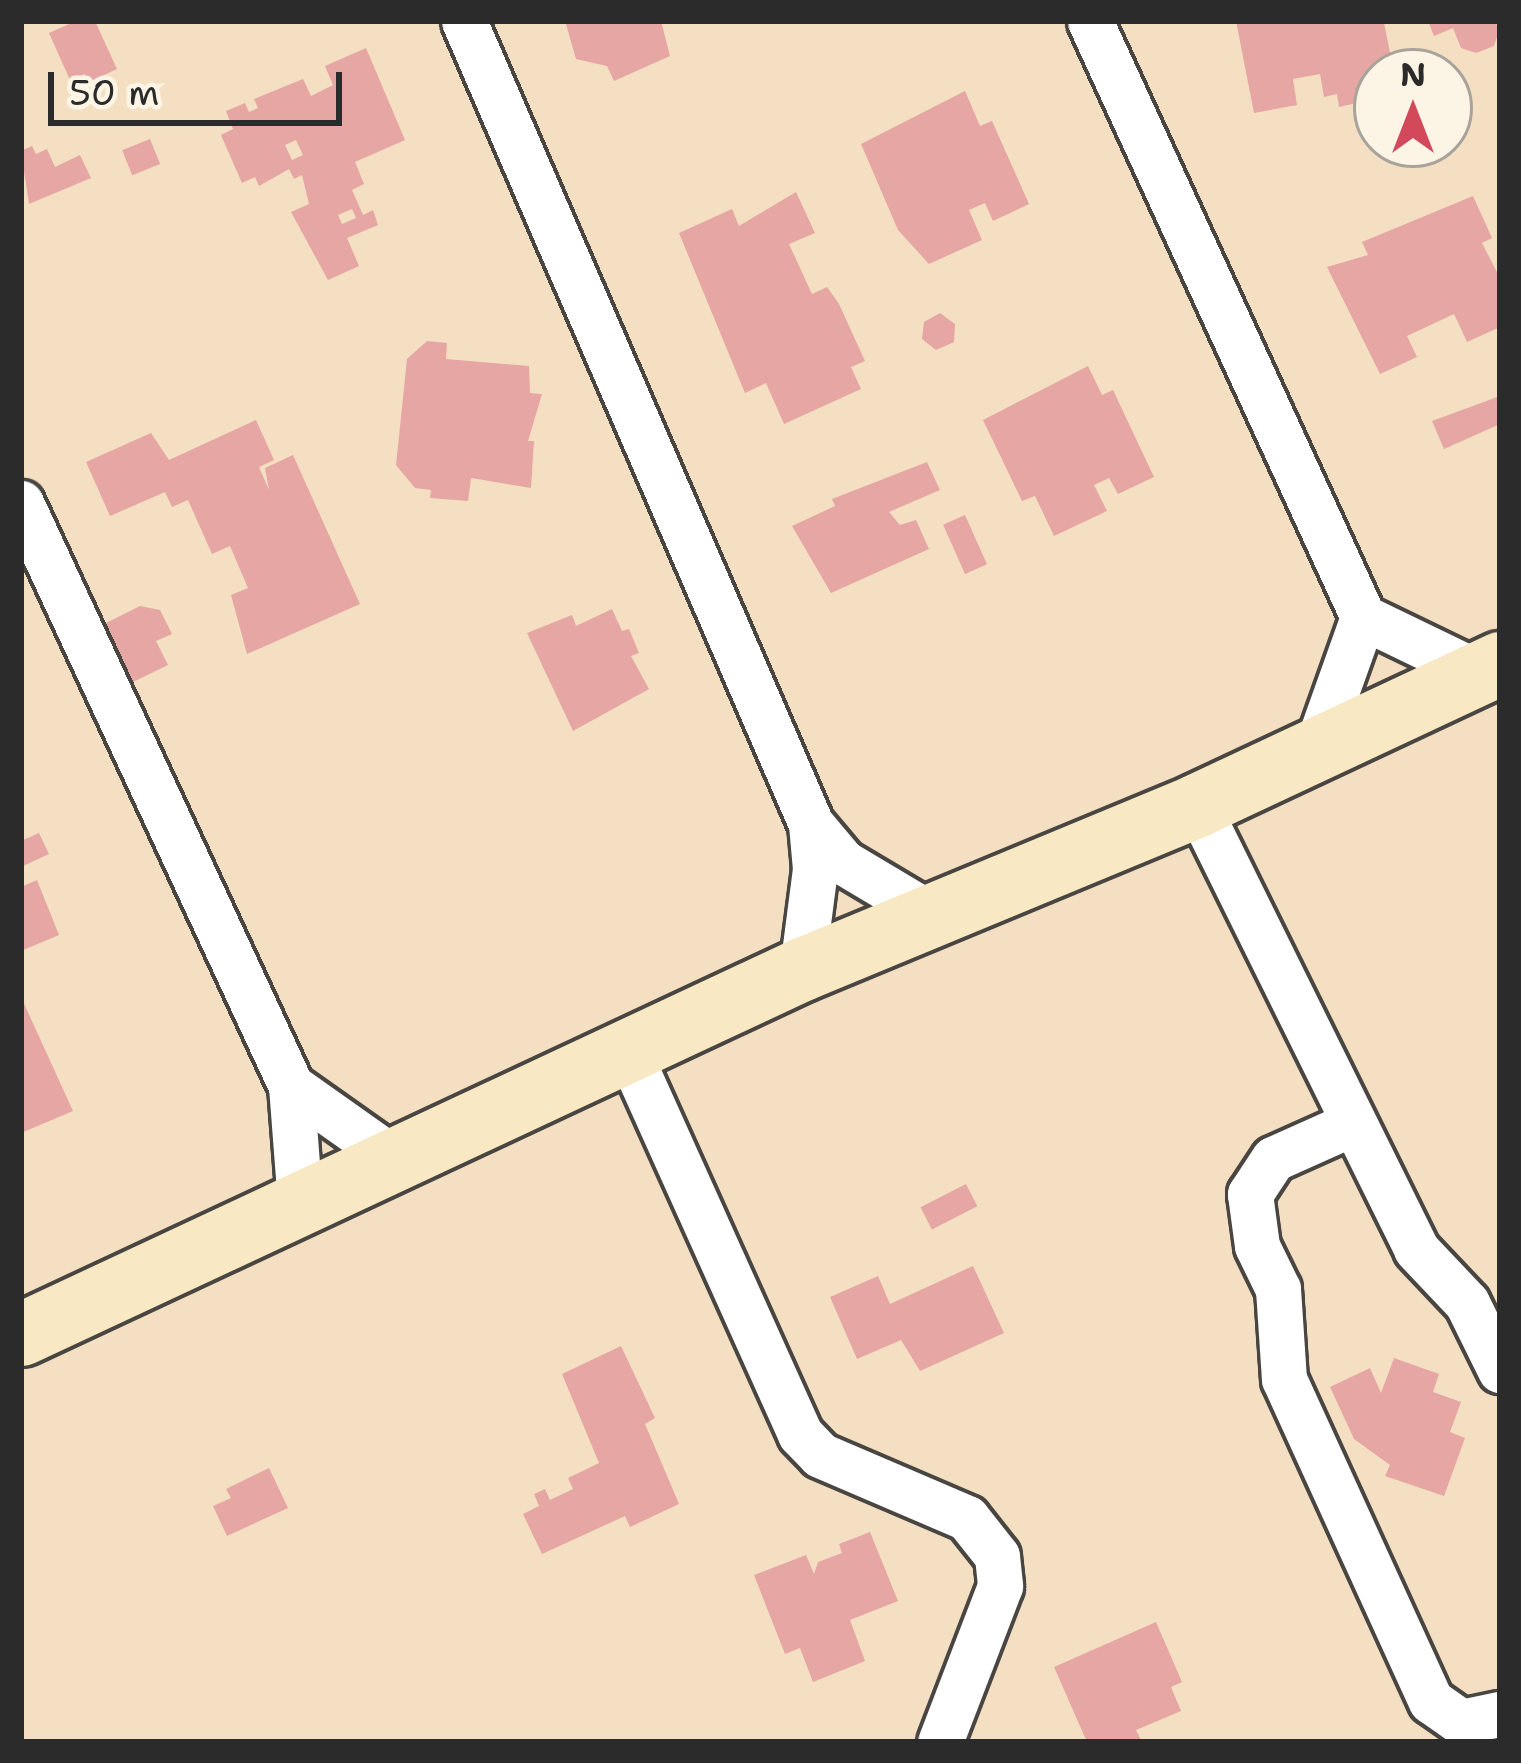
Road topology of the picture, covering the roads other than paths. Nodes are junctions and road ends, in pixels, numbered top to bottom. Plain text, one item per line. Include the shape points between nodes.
1 (464, 21) edge
2 (1090, 21) edge
3 (21, 503) edge
4 (1363, 617) junction
5 (1489, 668) edge
6 (1317, 746) junction
7 (1197, 805) junction
8 (811, 824) junction
9 (932, 915) junction
10 (802, 969) junction
11 (628, 1051) junction
12 (291, 1087) junction
13 (1351, 1124) junction
14 (393, 1158) junction
15 (300, 1204) junction
16 (21, 1334) edge
17 (1500, 1370) edge
18 (1500, 1714) edge
19 (940, 1742) edge

1 - 8 street
2 - 4 street
3 - 12 street
4 - 5 street
4 - 6 street
5 - 6 street
6 - 7 street
7 - 9 street
7 - 13 street
8 - 9 street via 843,862
8 - 10 street via 815,869
9 - 10 street
10 - 11 street
11 - 14 street
11 - 19 street via 800,1434 820,1455 967,1518 997,1556 1000,1586
12 - 14 street
12 - 15 street
13 - 17 street via 1416,1249 1467,1303
13 - 18 street via 1273,1160 1250,1194 1257,1246 1278,1289 1284,1379 1431,1701 1462,1723
14 - 15 street
15 - 16 street

